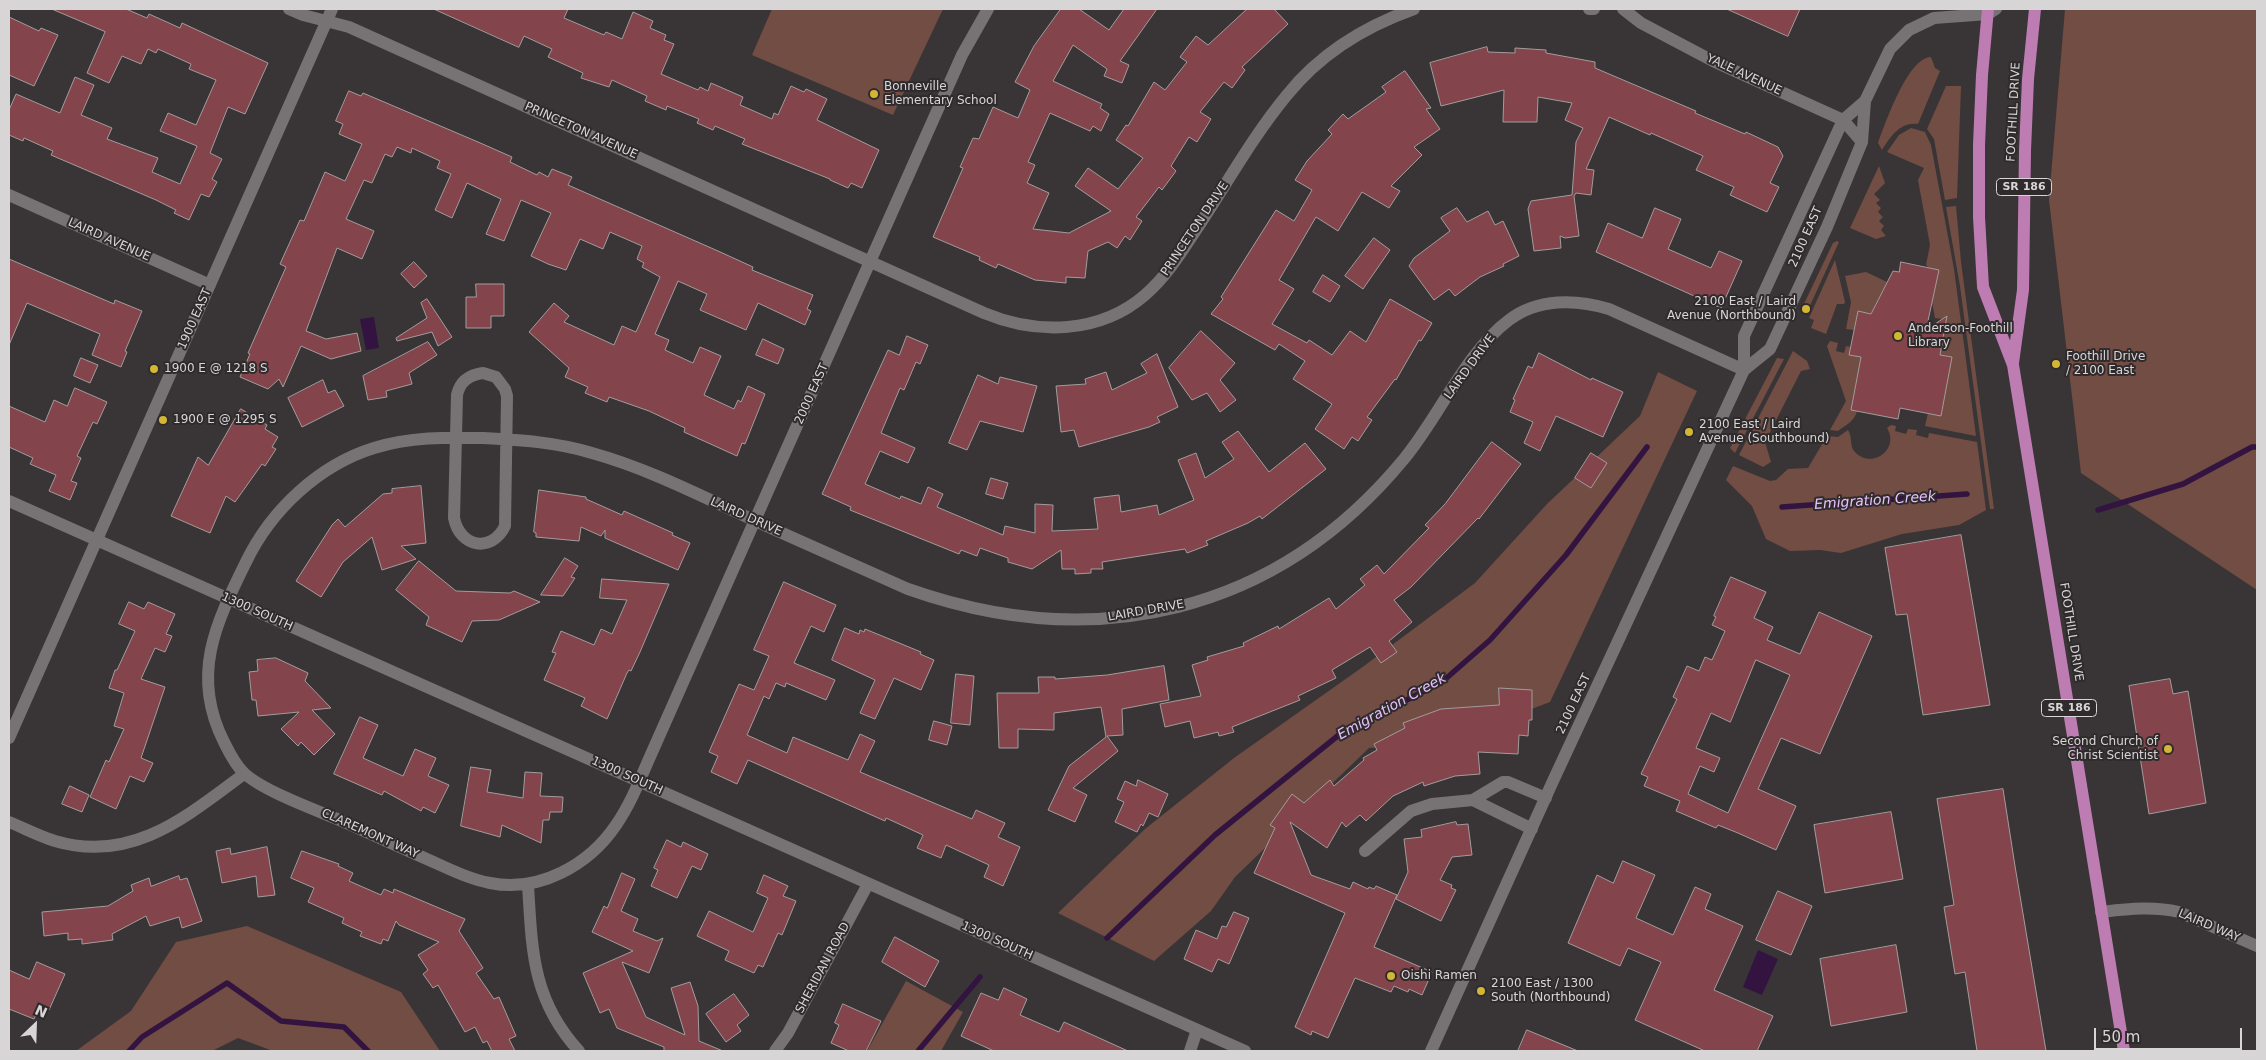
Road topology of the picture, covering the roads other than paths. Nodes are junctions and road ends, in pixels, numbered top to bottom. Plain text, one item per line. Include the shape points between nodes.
1 (289, 9) edge
2 (332, 9) edge
3 (988, 9) edge
4 (1414, 9) edge
5 (1589, 9) edge
6 (1594, 9) edge
7 (1623, 9) edge
8 (2035, 9) edge
9 (1991, 10) edge
10 (326, 21) junction
11 (1865, 101) junction
12 (1843, 120) junction
13 (1862, 142) junction
14 (9, 195) edge
15 (871, 261) junction
16 (210, 285) junction
17 (2013, 365) junction
18 (1744, 370) junction
19 (456, 438) junction
20 (506, 439) junction
21 (9, 501) edge
22 (755, 521) junction
23 (96, 540) junction
24 (228, 599) junction
25 (9, 738) edge
26 (244, 774) junction
27 (639, 782) junction
28 (1546, 798) junction
29 (1473, 800) junction
30 (9, 822) edge
31 (1532, 829) junction
32 (1365, 851) dead end
33 (868, 884) junction
34 (528, 885) junction
35 (2101, 912) junction
36 (2257, 946) edge
37 (1197, 1030) junction
38 (579, 1051) edge
39 (775, 1051) edge
40 (1190, 1051) edge
41 (1245, 1051) edge
42 (1431, 1051) edge
43 (2124, 1051) edge

1 - 10 street, PRINCETON AVENUE
2 - 10 street, 1900 EAST
3 - 15 street, 2000 EAST via 962,55
4 - 15 street, PRINCETON DRIVE via 1352,39 1316,64 1274,112 1172,266 1146,295 1110,316 1069,327 1024,325 984,313
5 - 6 street
7 - 12 street, YALE AVENUE via 1641,23 1713,61
8 - 17 main road, FOOTHILL DRIVE / SR 186 via 2025,151 2024,290
9 - 11 street, 2100 EAST via 1934,18 1909,30 1890,49
9 - 17 main road, FOOTHILL DRIVE / SR 186 via 1979,146 1983,287
10 - 15 street, PRINCETON AVENUE via 349,27
10 - 16 street, 1900 EAST
11 - 12 street, 2100 EAST
11 - 13 street, 2100 EAST
12 - 13 street, YALE AVENUE
12 - 18 street, 2100 EAST via 1744,336
13 - 18 street, 2100 EAST via 1770,349
14 - 16 street, LAIRD AVENUE
15 - 22 street, 2000 EAST
16 - 23 street, 1900 EAST
17 - 35 main road, FOOTHILL DRIVE / SR 186
18 - 22 street, LAIRD DRIVE via 1593,304 1559,302 1526,310 1511,318 1484,344 1404,458 1366,501 1322,538 1277,567 1223,592 1168,610 1103,619 1060,620 1008,615 955,604 908,589
18 - 28 street, 2100 EAST
19 - 20 street, LAIRD DRIVE
19 - 20 street via 458,388 468,377 483,373 496,377 505,389
19 - 20 street via 456,526 466,539 482,544 496,538 505,526
19 - 24 street, LAIRD DRIVE via 408,441 372,448 345,460 304,487 274,516 252,550
20 - 22 street, LAIRD DRIVE via 562,445 612,459
21 - 23 street, 1300 SOUTH
22 - 27 street, 2000 EAST
23 - 24 street, 1300 SOUTH
23 - 25 street, 1900 EAST
24 - 26 street, CLAREMONT WAY via 210,652 208,690 217,727
24 - 27 street, 1300 SOUTH
26 - 30 street via 164,830 123,844 77,845 49,839
26 - 34 street, CLAREMONT WAY via 284,796 463,875 495,884
27 - 33 street, 1300 SOUTH
27 - 34 street, CLAREMONT WAY via 604,841 559,874
28 - 29 street via 1508,782 1498,784
28 - 31 street, 2100 EAST
29 - 31 street
29 - 32 street via 1432,804 1411,811
31 - 42 street, 2100 EAST
33 - 37 street, 1300 SOUTH
33 - 39 street, SHERIDAN ROAD via 788,1033
34 - 38 street via 531,948 536,976 556,1022
35 - 36 street, LAIRD WAY via 2143,907 2179,912
35 - 43 main road, FOOTHILL DRIVE / SR 186
37 - 40 street
37 - 41 street, 1300 SOUTH

